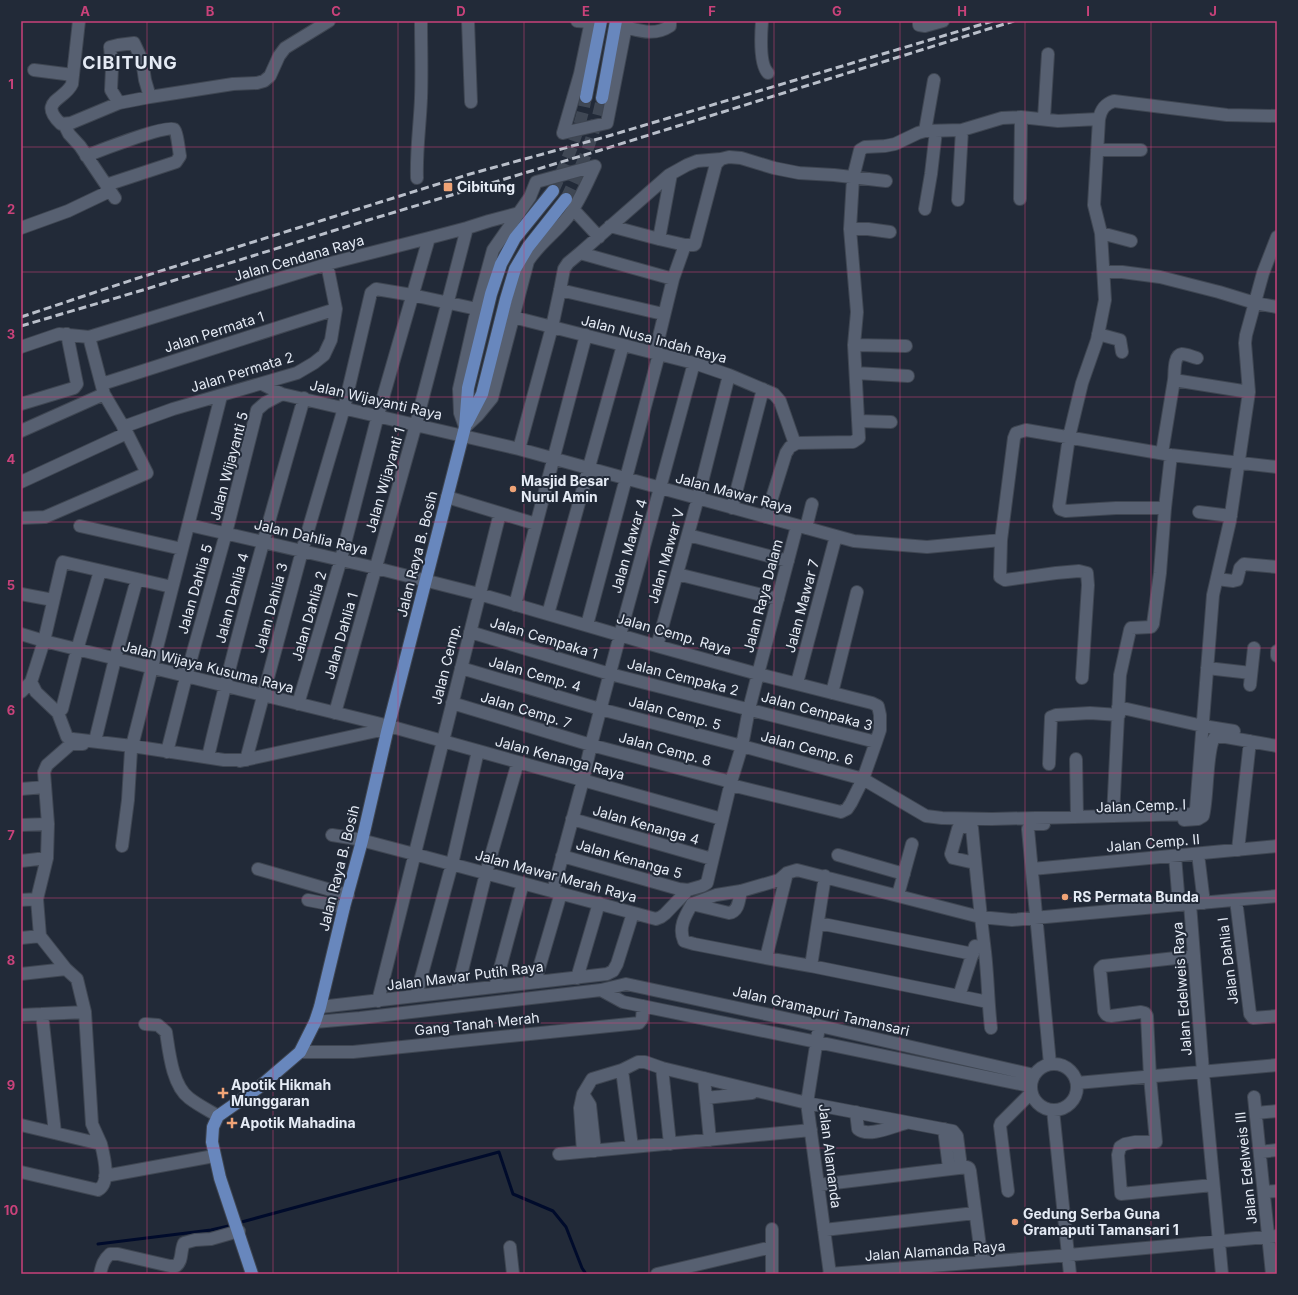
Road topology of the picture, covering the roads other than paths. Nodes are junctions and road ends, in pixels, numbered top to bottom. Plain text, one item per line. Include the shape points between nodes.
1 (79, 21) edge
2 (329, 21) edge
3 (421, 21) edge
4 (468, 21) edge
5 (577, 21) edge
6 (594, 21) edge
7 (670, 21) edge
8 (762, 21) edge
9 (919, 21) edge
10 (943, 21) edge
11 (623, 23) edge
12 (1048, 54) dead end
13 (34, 70) dead end
14 (768, 74) dead end
15 (73, 75) junction
16 (934, 80) dead end
17 (150, 97) junction
18 (586, 97) tunnel mouth
19 (602, 98) tunnel mouth
20 (471, 102) dead end
21 (119, 103) junction
22 (1277, 116) edge
23 (1020, 117) junction
24 (1044, 118) junction
25 (1099, 118) junction
26 (64, 124) junction
27 (962, 130) junction
28 (931, 131) junction
29 (1097, 150) junction
30 (1141, 150) dead end
31 (86, 156) junction
32 (721, 159) junction
33 (671, 174) junction
34 (417, 178) dead end
35 (853, 178) junction
36 (886, 181) dead end
37 (553, 191) tunnel mouth
38 (110, 192) junction
39 (1020, 199) dead end
40 (958, 200) dead end
41 (570, 204) junction
42 (925, 209) dead end
43 (519, 213) junction
44 (610, 226) junction
45 (21, 228) edge
46 (467, 228) junction
47 (850, 229) junction
48 (890, 232) dead end
49 (1101, 233) junction
50 (599, 236) junction
51 (1277, 237) edge
52 (429, 238) junction
53 (659, 239) junction
54 (1131, 241) dead end
55 (689, 245) junction
56 (580, 253) junction
57 (327, 264) junction
58 (1104, 272) junction
59 (673, 279) junction
60 (560, 290) junction
61 (412, 295) junction
62 (447, 302) junction
63 (1255, 303) junction
64 (1277, 307) edge
65 (336, 309) junction
66 (477, 309) junction
67 (663, 314) junction
68 (513, 317) junction
69 (552, 327) junction
70 (67, 334) junction
71 (1098, 334) junction
72 (586, 335) junction
73 (89, 338) junction
74 (623, 345) junction
75 (854, 345) junction
76 (906, 346) dead end
77 (21, 347) edge
78 (1122, 352) dead end
79 (657, 353) junction
80 (1197, 358) dead end
81 (694, 363) junction
82 (856, 373) junction
83 (729, 375) junction
84 (908, 376) dead end
85 (1174, 380) junction
86 (262, 384) junction
87 (103, 389) junction
88 (763, 389) junction
89 (1249, 392) junction
90 (282, 394) junction
91 (221, 396) junction
92 (304, 398) junction
93 (21, 404) edge
94 (344, 408) junction
95 (378, 415) junction
96 (858, 421) junction
97 (891, 422) dead end
98 (416, 424) junction
99 (125, 430) junction
100 (21, 431) edge
101 (464, 431) junction
102 (1069, 437) junction
103 (792, 445) junction
104 (519, 449) junction
105 (1167, 454) junction
106 (554, 458) junction
107 (1240, 462) junction
108 (1277, 467) edge
109 (590, 468) junction
110 (625, 478) junction
111 (21, 482) edge
112 (661, 488) junction
113 (448, 496) junction
114 (698, 498) junction
115 (812, 504) dead end
116 (732, 508) junction
117 (1165, 508) junction
118 (1199, 512) dead end
119 (500, 513) junction
120 (1231, 516) junction
121 (766, 517) junction
122 (21, 518) edge
123 (536, 524) junction
124 (189, 525) junction
125 (80, 526) dead end
126 (802, 527) junction
127 (226, 534) junction
128 (688, 535) junction
129 (836, 536) junction
130 (1001, 540) junction
131 (263, 542) junction
132 (182, 549) junction
133 (302, 551) junction
134 (341, 559) junction
135 (788, 561) junction
136 (376, 568) junction
137 (1277, 568) edge
138 (100, 570) junction
139 (677, 574) junction
140 (137, 579) junction
141 (1217, 579) junction
142 (426, 580) junction
143 (172, 587) junction
144 (857, 592) dead end
145 (21, 594) edge
146 (479, 594) junction
147 (778, 599) junction
148 (53, 600) junction
149 (515, 605) junction
150 (548, 614) junction
151 (587, 626) junction
152 (470, 632) junction
153 (21, 634) edge
154 (620, 634) junction
155 (44, 642) junction
156 (656, 646) junction
157 (1254, 648) dead end
158 (77, 650) junction
159 (1277, 651) edge
160 (1277, 656) edge
161 (115, 659) junction
162 (152, 668) junction
163 (461, 668) junction
164 (1207, 668) junction
165 (610, 674) junction
166 (758, 674) junction
167 (186, 677) junction
168 (1082, 678) dead end
169 (31, 682) junction
170 (797, 683) junction
171 (224, 686) junction
172 (21, 692) edge
173 (832, 693) junction
174 (263, 696) junction
175 (452, 703) junction
176 (298, 704) junction
177 (600, 709) junction
178 (749, 709) junction
179 (1118, 711) junction
180 (58, 713) junction
181 (335, 713) junction
182 (1203, 726) junction
183 (388, 729) junction
184 (1277, 737) edge
185 (69, 740) junction
186 (95, 741) junction
187 (443, 741) junction
188 (876, 742) junction
189 (1250, 742) junction
190 (591, 745) junction
191 (742, 746) junction
192 (1277, 746) edge
193 (131, 748) junction
194 (478, 751) junction
195 (167, 752) junction
196 (208, 757) junction
197 (1076, 759) dead end
198 (246, 760) junction
199 (518, 762) junction
200 (1049, 764) dead end
201 (863, 779) junction
202 (583, 780) junction
203 (731, 783) junction
204 (46, 787) junction
205 (21, 789) edge
206 (1113, 816) junction
207 (1078, 817) junction
208 (722, 819) junction
209 (572, 820) junction
210 (48, 824) junction
211 (21, 825) edge
212 (332, 835) dead end
213 (362, 841) junction
214 (912, 844) dead end
215 (122, 846) dead end
216 (1277, 846) edge
217 (1238, 850) junction
218 (414, 854) junction
219 (1198, 854) junction
220 (838, 855) dead end
221 (562, 856) junction
222 (1175, 856) junction
223 (48, 858) junction
224 (712, 859) junction
225 (21, 860) edge
226 (975, 863) dead end
227 (452, 864) junction
228 (258, 869) dead end
229 (1032, 869) junction
230 (486, 873) junction
231 (787, 873) junction
232 (904, 874) junction
233 (825, 876) junction
234 (523, 883) junction
235 (688, 890) junction
236 (741, 891) junction
237 (557, 892) junction
238 (348, 895) junction
239 (898, 895) junction
240 (1277, 896) edge
241 (37, 899) junction
242 (21, 900) edge
243 (308, 900) dead end
244 (1236, 900) junction
245 (599, 903) junction
246 (1204, 903) junction
247 (692, 904) junction
248 (1185, 905) junction
249 (344, 907) junction
250 (633, 913) junction
251 (1037, 918) junction
252 (981, 921) junction
253 (818, 923) junction
254 (40, 936) junction
255 (21, 938) edge
256 (973, 954) junction
257 (1194, 956) junction
258 (766, 958) junction
259 (811, 966) junction
260 (66, 969) junction
261 (21, 974) edge
262 (577, 978) junction
263 (535, 982) junction
264 (495, 987) junction
265 (601, 990) junction
266 (457, 991) junction
267 (416, 996) junction
268 (959, 996) junction
269 (378, 1001) junction
270 (988, 1002) junction
271 (643, 1006) junction
272 (320, 1008) junction
273 (85, 1012) junction
274 (42, 1014) junction
275 (21, 1015) edge
276 (1277, 1016) edge
277 (315, 1022) junction
278 (145, 1024) dead end
279 (819, 1026) junction
280 (991, 1028) dead end
281 (816, 1042) junction
282 (300, 1052) junction
283 (1050, 1064) junction
284 (1277, 1065) edge
285 (662, 1068) junction
286 (622, 1070) junction
287 (1203, 1072) junction
288 (1150, 1077) junction
289 (704, 1078) junction
290 (1077, 1084) junction
291 (1031, 1085) junction
292 (762, 1092) junction
293 (583, 1094) junction
294 (1254, 1097) dead end
295 (706, 1098) junction
296 (807, 1103) junction
297 (1053, 1110) junction
298 (1277, 1111) edge
299 (856, 1112) junction
300 (1256, 1113) junction
301 (218, 1116) junction
302 (907, 1122) junction
303 (21, 1125) edge
304 (810, 1130) junction
305 (55, 1133) junction
306 (710, 1140) junction
307 (101, 1144) junction
308 (670, 1144) junction
309 (632, 1147) junction
310 (1277, 1150) edge
311 (596, 1151) junction
312 (583, 1152) junction
313 (1260, 1152) junction
314 (559, 1154) dead end
315 (214, 1156) junction
316 (955, 1168) junction
317 (21, 1172) edge
318 (105, 1176) junction
319 (818, 1185) junction
320 (1213, 1185) junction
321 (1008, 1191) dead end
322 (1277, 1191) edge
323 (1264, 1192) junction
324 (975, 1213) junction
325 (237, 1226) junction
326 (772, 1229) dead end
327 (824, 1230) junction
328 (1272, 1236) edge
329 (1218, 1241) junction
330 (510, 1247) dead end
331 (772, 1247) junction
332 (1068, 1255) junction
333 (982, 1262) junction
334 (100, 1274) edge
335 (252, 1274) edge
336 (513, 1274) edge
337 (657, 1274) edge
338 (772, 1274) edge
339 (829, 1274) edge
340 (1070, 1274) edge
341 (1222, 1274) edge
342 (1272, 1274) edge

1 - 15 street
2 - 17 street via 285,48 270,76 264,81
3 - 34 street
4 - 20 street
5 - 6 street
6 - 11 street via 563,133 607,123
6 - 18 main road
7 - 11 street via 670,26 662,31 646,32
8 - 14 street via 763,62
9 - 10 street via 919,25 925,26
11 - 19 main road
12 - 24 street
13 - 15 street
15 - 26 street via 70,89 52,104 52,113 61,124
16 - 28 street
17 - 21 street
17 - 21 street via 142,60 134,43 118,45 110,48 111,90
21 - 26 street
22 - 25 street via 1220,115 1114,101 1105,106
23 - 24 street
23 - 27 street via 1002,118
23 - 39 street
24 - 25 street via 1064,121
25 - 29 street
26 - 31 street
27 - 28 street
27 - 40 street
28 - 35 street via 918,133 895,144 862,148
28 - 42 street via 931,174
29 - 30 street
29 - 49 street via 1094,205
31 - 38 street
31 - 38 street via 162,130 172,128 176,132 180,156 176,162
32 - 33 street via 697,161
32 - 35 street via 741,158 799,173
32 - 55 street via 716,164 695,244
33 - 44 street
33 - 53 street
35 - 36 street
35 - 47 street
37 - 101 main road via 515,238 501,264 468,388
38 - 45 street
41 - 43 street, Jalan Raya B. Bosih via 595,166 536,182
41 - 50 street
41 - 68 street, Jalan Raya B. Bosih via 562,224 528,261
41 - 101 main road via 528,247 515,269 482,394
43 - 46 street, Jalan Cendana Raya
43 - 66 street, Jalan Raya B. Bosih via 493,250
44 - 50 street
44 - 53 street
46 - 52 street, Jalan Cendana Raya
46 - 62 street, Jalan Wijayanti 1
47 - 48 street
47 - 75 street via 857,312
49 - 54 street
49 - 58 street
50 - 56 street
51 - 63 street via 1267,259
52 - 57 street, Jalan Cendana Raya
52 - 61 street, Jalan Dahlia 2
53 - 55 street
55 - 59 street
56 - 59 street
56 - 60 street via 564,268
57 - 65 street, Jalan Permata 2
57 - 73 street, Jalan Cendana Raya
58 - 63 street via 1160,276
58 - 71 street via 1105,300
59 - 67 street
60 - 67 street
60 - 69 street
61 - 62 street, Jalan Dahlia 3
61 - 94 street, Jalan Dahlia 3 via 376,289 371,293
61 - 95 street, Jalan Dahlia 2
62 - 66 street, Jalan Dahlia 3
62 - 98 street, Jalan Wijayanti 1
63 - 64 street
63 - 89 street via 1246,343
65 - 86 street, Jalan Permata 2 via 331,340 324,355 297,373
65 - 87 street, Jalan Permata 1
66 - 101 street, Jalan Raya B. Bosih via 459,389
67 - 79 street
68 - 69 street, Jalan Nusa Indah Raya
68 - 101 street, Jalan Raya B. Bosih via 492,398
69 - 72 street, Jalan Nusa Indah Raya
69 - 104 street
70 - 73 street
70 - 77 street via 59,334
70 - 93 street via 76,387
71 - 78 street via 1120,340
71 - 102 street
72 - 74 street, Jalan Nusa Indah Raya
72 - 106 street
73 - 87 street
74 - 79 street, Jalan Nusa Indah Raya
74 - 109 street
75 - 76 street
75 - 82 street
79 - 81 street, Jalan Nusa Indah Raya
79 - 110 street
80 - 85 street via 1182,354 1177,357
81 - 83 street, Jalan Nusa Indah Raya
81 - 112 street, Jalan Mawar 4
82 - 84 street
82 - 96 street
83 - 88 street, Jalan Nusa Indah Raya
83 - 114 street, Jalan Mawar V
85 - 89 street
85 - 105 street
86 - 90 street, Jalan Wijayanti Raya
86 - 91 street, Jalan Permata 2
87 - 99 street
87 - 100 street, Jalan Permata 1
88 - 103 street, Jalan Nusa Indah Raya via 774,394 780,401
88 - 116 street
89 - 107 street
90 - 92 street, Jalan Wijayanti Raya
90 - 127 street, Jalan Wijayanti 5 via 258,410
91 - 99 street, Jalan Permata 2 via 173,409
91 - 124 street
92 - 94 street, Jalan Wijayanti Raya
92 - 131 street, Jalan Dahlia 4
94 - 95 street, Jalan Wijayanti Raya
94 - 133 street, Jalan Dahlia 3
95 - 98 street, Jalan Wijayanti Raya
95 - 134 street, Jalan Dahlia 2
96 - 97 street
96 - 103 street via 859,438 853,442
98 - 101 street, Jalan Wijayanti Raya
98 - 136 street, Jalan Wijayanti 1
99 - 111 street, Jalan Permata 2
99 - 122 street via 146,474 44,517
101 - 104 street, Jalan Mawar Raya
101 - 113 main road, Jalan Raya B. Bosih
102 - 105 street
102 - 117 street via 1060,494 1059,506 1062,511
102 - 130 street via 1026,430 1016,433
103 - 121 street via 786,452
104 - 106 street, Jalan Mawar Raya
105 - 107 street
105 - 117 street
106 - 109 street, Jalan Mawar Raya
106 - 123 street
107 - 108 street
107 - 120 street
109 - 110 street, Jalan Mawar Raya
109 - 150 street
110 - 112 street, Jalan Mawar Raya
110 - 151 street
112 - 114 street, Jalan Mawar Raya
112 - 154 street, Jalan Mawar 4
113 - 119 street
113 - 142 main road, Jalan Raya B. Bosih
114 - 116 street, Jalan Mawar Raya
114 - 128 street, Jalan Mawar V
115 - 126 street, Jalan Raya Dalam
116 - 121 street, Jalan Mawar Raya
117 - 179 street via 1153,624 1151,627 1130,630 1120,675
118 - 120 street
119 - 123 street
119 - 146 street, Jalan Cemp.
120 - 141 street
121 - 126 street, Jalan Mawar Raya
123 - 149 street
124 - 127 street, Jalan Dahlia Raya
124 - 132 street
125 - 132 street
126 - 129 street, Jalan Mawar Raya
126 - 135 street, Jalan Raya Dalam
127 - 131 street, Jalan Dahlia Raya
127 - 167 street, Jalan Dahlia 5
128 - 135 street
128 - 139 street, Jalan Mawar V
129 - 130 street, Jalan Mawar Raya via 854,541 927,547
129 - 170 street, Jalan Mawar 7
130 - 168 street via 1002,579 1078,571 1087,573
131 - 133 street, Jalan Dahlia Raya
131 - 171 street, Jalan Dahlia 4
132 - 143 street
133 - 134 street, Jalan Dahlia Raya
133 - 174 street, Jalan Dahlia 3
134 - 136 street, Jalan Dahlia Raya
134 - 176 street, Jalan Dahlia 2
135 - 147 street, Jalan Raya Dalam
136 - 142 street, Jalan Dahlia Raya
136 - 181 street, Jalan Dahlia 1
137 - 141 street via 1244,564 1235,581
138 - 140 street
138 - 148 street via 63,562
138 - 158 street
139 - 147 street
139 - 156 street, Jalan Mawar V
140 - 143 street
140 - 161 street
141 - 164 street via 1213,595
142 - 146 street, Jalan Cemp. Raya
142 - 183 main road, Jalan Raya B. Bosih
143 - 162 street
144 - 173 street
145 - 148 street
146 - 149 street, Jalan Cemp. Raya
146 - 152 street, Jalan Cemp.
147 - 166 street, Jalan Raya Dalam
148 - 155 street
149 - 150 street, Jalan Cemp. Raya
150 - 151 street, Jalan Cemp. Raya
151 - 154 street, Jalan Cemp. Raya
152 - 163 street, Jalan Cemp.
152 - 165 street, Jalan Cempaka 1
153 - 155 street, Jalan Wijaya Kusuma Raya
154 - 156 street, Jalan Cemp. Raya
154 - 165 street, Jalan Mawar 4
155 - 158 street, Jalan Wijaya Kusuma Raya
155 - 169 street
156 - 166 street, Jalan Cemp. Raya
157 - 164 street via 1251,679
158 - 161 street, Jalan Wijaya Kusuma Raya
158 - 180 street via 62,709
159 - 160 street
161 - 162 street, Jalan Wijaya Kusuma Raya
161 - 186 street
162 - 167 street, Jalan Wijaya Kusuma Raya
162 - 193 street
163 - 175 street, Jalan Cemp.
163 - 177 street, Jalan Cemp. 4
164 - 182 street
165 - 177 street, Jalan Mawar 4
165 - 178 street, Jalan Cempaka 2
166 - 170 street, Jalan Cemp. Raya
166 - 178 street, Jalan Raya Dalam
167 - 171 street, Jalan Wijaya Kusuma Raya
167 - 195 street, Jalan Dahlia 5
169 - 172 street
169 - 180 street via 36,692
170 - 173 street, Jalan Cemp. Raya
171 - 174 street, Jalan Wijaya Kusuma Raya
171 - 196 street, Jalan Dahlia 4
173 - 188 street, Jalan Cemp. Raya via 878,706 880,730
174 - 176 street, Jalan Wijaya Kusuma Raya
174 - 198 street, Jalan Dahlia 3
175 - 187 street, Jalan Cemp.
175 - 190 street, Jalan Cemp. 7
176 - 181 street, Jalan Wijaya Kusuma Raya
177 - 190 street, Jalan Mawar 4
177 - 191 street, Jalan Cemp. 5
178 - 188 street, Jalan Cempaka 3
178 - 191 street, Jalan Raya Dalam
179 - 182 street
179 - 200 street via 1051,716
179 - 206 street
180 - 185 street
181 - 183 street, Jalan Wijaya Kusuma Raya
182 - 184 street
182 - 206 street, Jalan Cemp. 6 via 1194,812 1186,815
183 - 187 street, Jalan Kenanga Raya
183 - 198 street
183 - 213 main road, Jalan Raya B. Bosih
185 - 186 street
185 - 193 street
185 - 204 street via 47,765 44,772
186 - 193 street
187 - 194 street, Jalan Kenanga Raya
187 - 218 street, Jalan Cemp.
188 - 201 street, Jalan Cemp. 8
189 - 192 street, Jalan Cemp. I
189 - 217 street
189 - 229 street, Jalan Cemp. I via 1226,737 1213,739 1204,811 1203,816 1198,819 1033,824 1028,829
190 - 202 street, Jalan Mawar 4
190 - 203 street, Jalan Cemp. 8
191 - 201 street, Jalan Cemp. 6
191 - 203 street, Jalan Raya Dalam
193 - 195 street
193 - 198 street via 166,756 226,763
193 - 215 street
194 - 199 street, Jalan Kenanga Raya
194 - 227 street
195 - 196 street
196 - 198 street
197 - 207 street
199 - 202 street, Jalan Kenanga Raya
199 - 230 street
201 - 203 street, Jalan Cemp. 8 via 847,809 840,812
201 - 207 street, Jalan Cemp. 6 via 926,816 992,819
202 - 208 street, Jalan Kenanga Raya
202 - 209 street, Jalan Mawar 4
203 - 208 street, Jalan Raya Dalam
204 - 205 street
204 - 210 street
206 - 207 street, Jalan Cemp. 6
208 - 224 street, Jalan Raya Dalam
209 - 221 street, Jalan Mawar 4
209 - 224 street, Jalan Kenanga 4
210 - 211 street
210 - 223 street
212 - 213 street, Jalan Mawar Merah Raya
213 - 218 street, Jalan Mawar Merah Raya
213 - 238 main road, Jalan Raya B. Bosih
214 - 232 street
216 - 217 street, Jalan Cemp. II
217 - 219 street, Jalan Cemp. II
218 - 227 street, Jalan Mawar Merah Raya
218 - 269 street, Jalan Cemp.
219 - 222 street, Jalan Cemp. II
219 - 246 street
220 - 232 street
221 - 235 street, Jalan Kenanga 5
221 - 237 street, Jalan Mawar 4
222 - 229 street, Jalan Cemp. II
222 - 248 street, Jalan Edelweis Raya
223 - 225 street
223 - 241 street
224 - 235 street, Jalan Mawar Merah Raya via 707,883
226 - 252 street
227 - 230 street, Jalan Mawar Merah Raya
227 - 267 street
228 - 238 street
229 - 251 street
230 - 234 street, Jalan Mawar Merah Raya
230 - 266 street
231 - 233 street via 798,870
231 - 236 street via 779,880
231 - 258 street
232 - 239 street
233 - 239 street
233 - 253 street
234 - 237 street, Jalan Mawar Merah Raya
234 - 264 street
235 - 250 street, Jalan Mawar Merah Raya via 661,917 656,919
236 - 247 street via 716,895
236 - 247 street via 734,912
237 - 245 street, Jalan Mawar Merah Raya
237 - 263 street, Jalan Mawar 4
238 - 249 main road, Jalan Raya B. Bosih
239 - 252 street
240 - 244 street
241 - 242 street
241 - 254 street
243 - 249 street
244 - 246 street
244 - 276 street, Jalan Dahlia I via 1250,1014 1253,1018
245 - 250 street, Jalan Mawar Merah Raya
245 - 262 street
246 - 248 street
247 - 258 street via 681,928 684,940
248 - 251 street
248 - 257 street, Jalan Edelweis Raya
249 - 272 main road, Jalan Raya B. Bosih
250 - 262 street, Jalan Mawar Putih Raya via 613,971
251 - 252 street
251 - 283 street
252 - 256 street
252 - 270 street
253 - 256 street
253 - 259 street
254 - 255 street
254 - 260 street
256 - 268 street
257 - 287 street, Jalan Edelweis Raya
257 - 288 street via 1100,968 1104,1011 1108,1016 1141,1012 1146,1014
258 - 259 street
259 - 268 street
260 - 261 street
260 - 273 street via 77,979
262 - 263 street, Jalan Mawar Putih Raya
263 - 264 street, Jalan Mawar Putih Raya
264 - 266 street, Jalan Mawar Putih Raya
265 - 271 street, Jalan Gramapuri Tamansari via 617,1000
265 - 277 street, Jalan Gramapuri Tamansari
265 - 279 street, Jalan Gramapuri Tamansari via 626,984
266 - 267 street, Jalan Mawar Putih Raya
267 - 269 street, Jalan Mawar Putih Raya
268 - 270 street
269 - 272 street, Jalan Mawar Putih Raya
270 - 280 street
271 - 281 street, Jalan Gramapuri Tamansari
271 - 282 street, Gang Tanah Merah via 642,1019 639,1023 353,1052
272 - 277 main road, Jalan Raya B. Bosih
273 - 274 street
273 - 307 street via 92,1124
274 - 275 street
274 - 305 street
277 - 282 main road, Jalan Raya B. Bosih
278 - 301 street via 158,1025 166,1032 171,1062 179,1086 188,1098
279 - 281 street, Jalan Alamanda
279 - 291 street, Jalan Gramapuri Tamansari
281 - 291 street, Jalan Gramapuri Tamansari
281 - 296 street, Jalan Alamanda
282 - 301 main road, Jalan Raya B. Bosih via 258,1088
283 - 290 street via 1066,1067
283 - 291 street via 1042,1066
284 - 287 street
285 - 286 street via 638,1062
285 - 289 street
285 - 308 street
286 - 293 street via 592,1079
286 - 309 street
287 - 288 street
287 - 320 street, Jalan Edelweis Raya
288 - 290 street
288 - 320 street via 1162,1141 1135,1142 1120,1147 1118,1155 1121,1200
289 - 292 street
289 - 295 street
290 - 297 street via 1076,1093 1070,1103
291 - 297 street via 1037,1103
291 - 321 street via 1000,1126
292 - 295 street
292 - 296 street
293 - 311 street via 590,1105
293 - 312 street via 580,1108
294 - 300 street, Jalan Edelweis III
295 - 306 street
296 - 299 street
296 - 304 street, Jalan Alamanda
297 - 332 street
298 - 300 street
299 - 302 street
299 - 302 street via 858,1129 862,1132 869,1133
300 - 313 street, Jalan Edelweis III
301 - 315 main road via 213,1127
302 - 316 street via 953,1131 957,1136
303 - 305 street
304 - 306 street
304 - 319 street, Jalan Alamanda
305 - 307 street
306 - 308 street
307 - 318 street
308 - 309 street
309 - 311 street
310 - 313 street
311 - 312 street
312 - 314 street
313 - 323 street, Jalan Edelweis III
315 - 318 street
315 - 325 main road
316 - 319 street
316 - 324 street via 969,1168
317 - 318 street via 98,1190 105,1182
319 - 327 street, Jalan Alamanda
320 - 329 street, Jalan Edelweis Raya
322 - 323 street
323 - 328 street, Jalan Edelweis III
324 - 327 street
324 - 333 street
325 - 334 street via 211,1239 184,1243 181,1260 176,1266 110,1254 105,1258
325 - 335 main road
326 - 331 street
327 - 339 street, Jalan Alamanda
328 - 329 street, Jalan Alamanda Raya
328 - 342 street, Jalan Edelweis III
329 - 332 street, Jalan Alamanda Raya
329 - 341 street, Jalan Edelweis Raya
330 - 336 street
331 - 337 street
331 - 338 street
332 - 333 street, Jalan Alamanda Raya
332 - 340 street
333 - 339 street, Jalan Alamanda Raya

